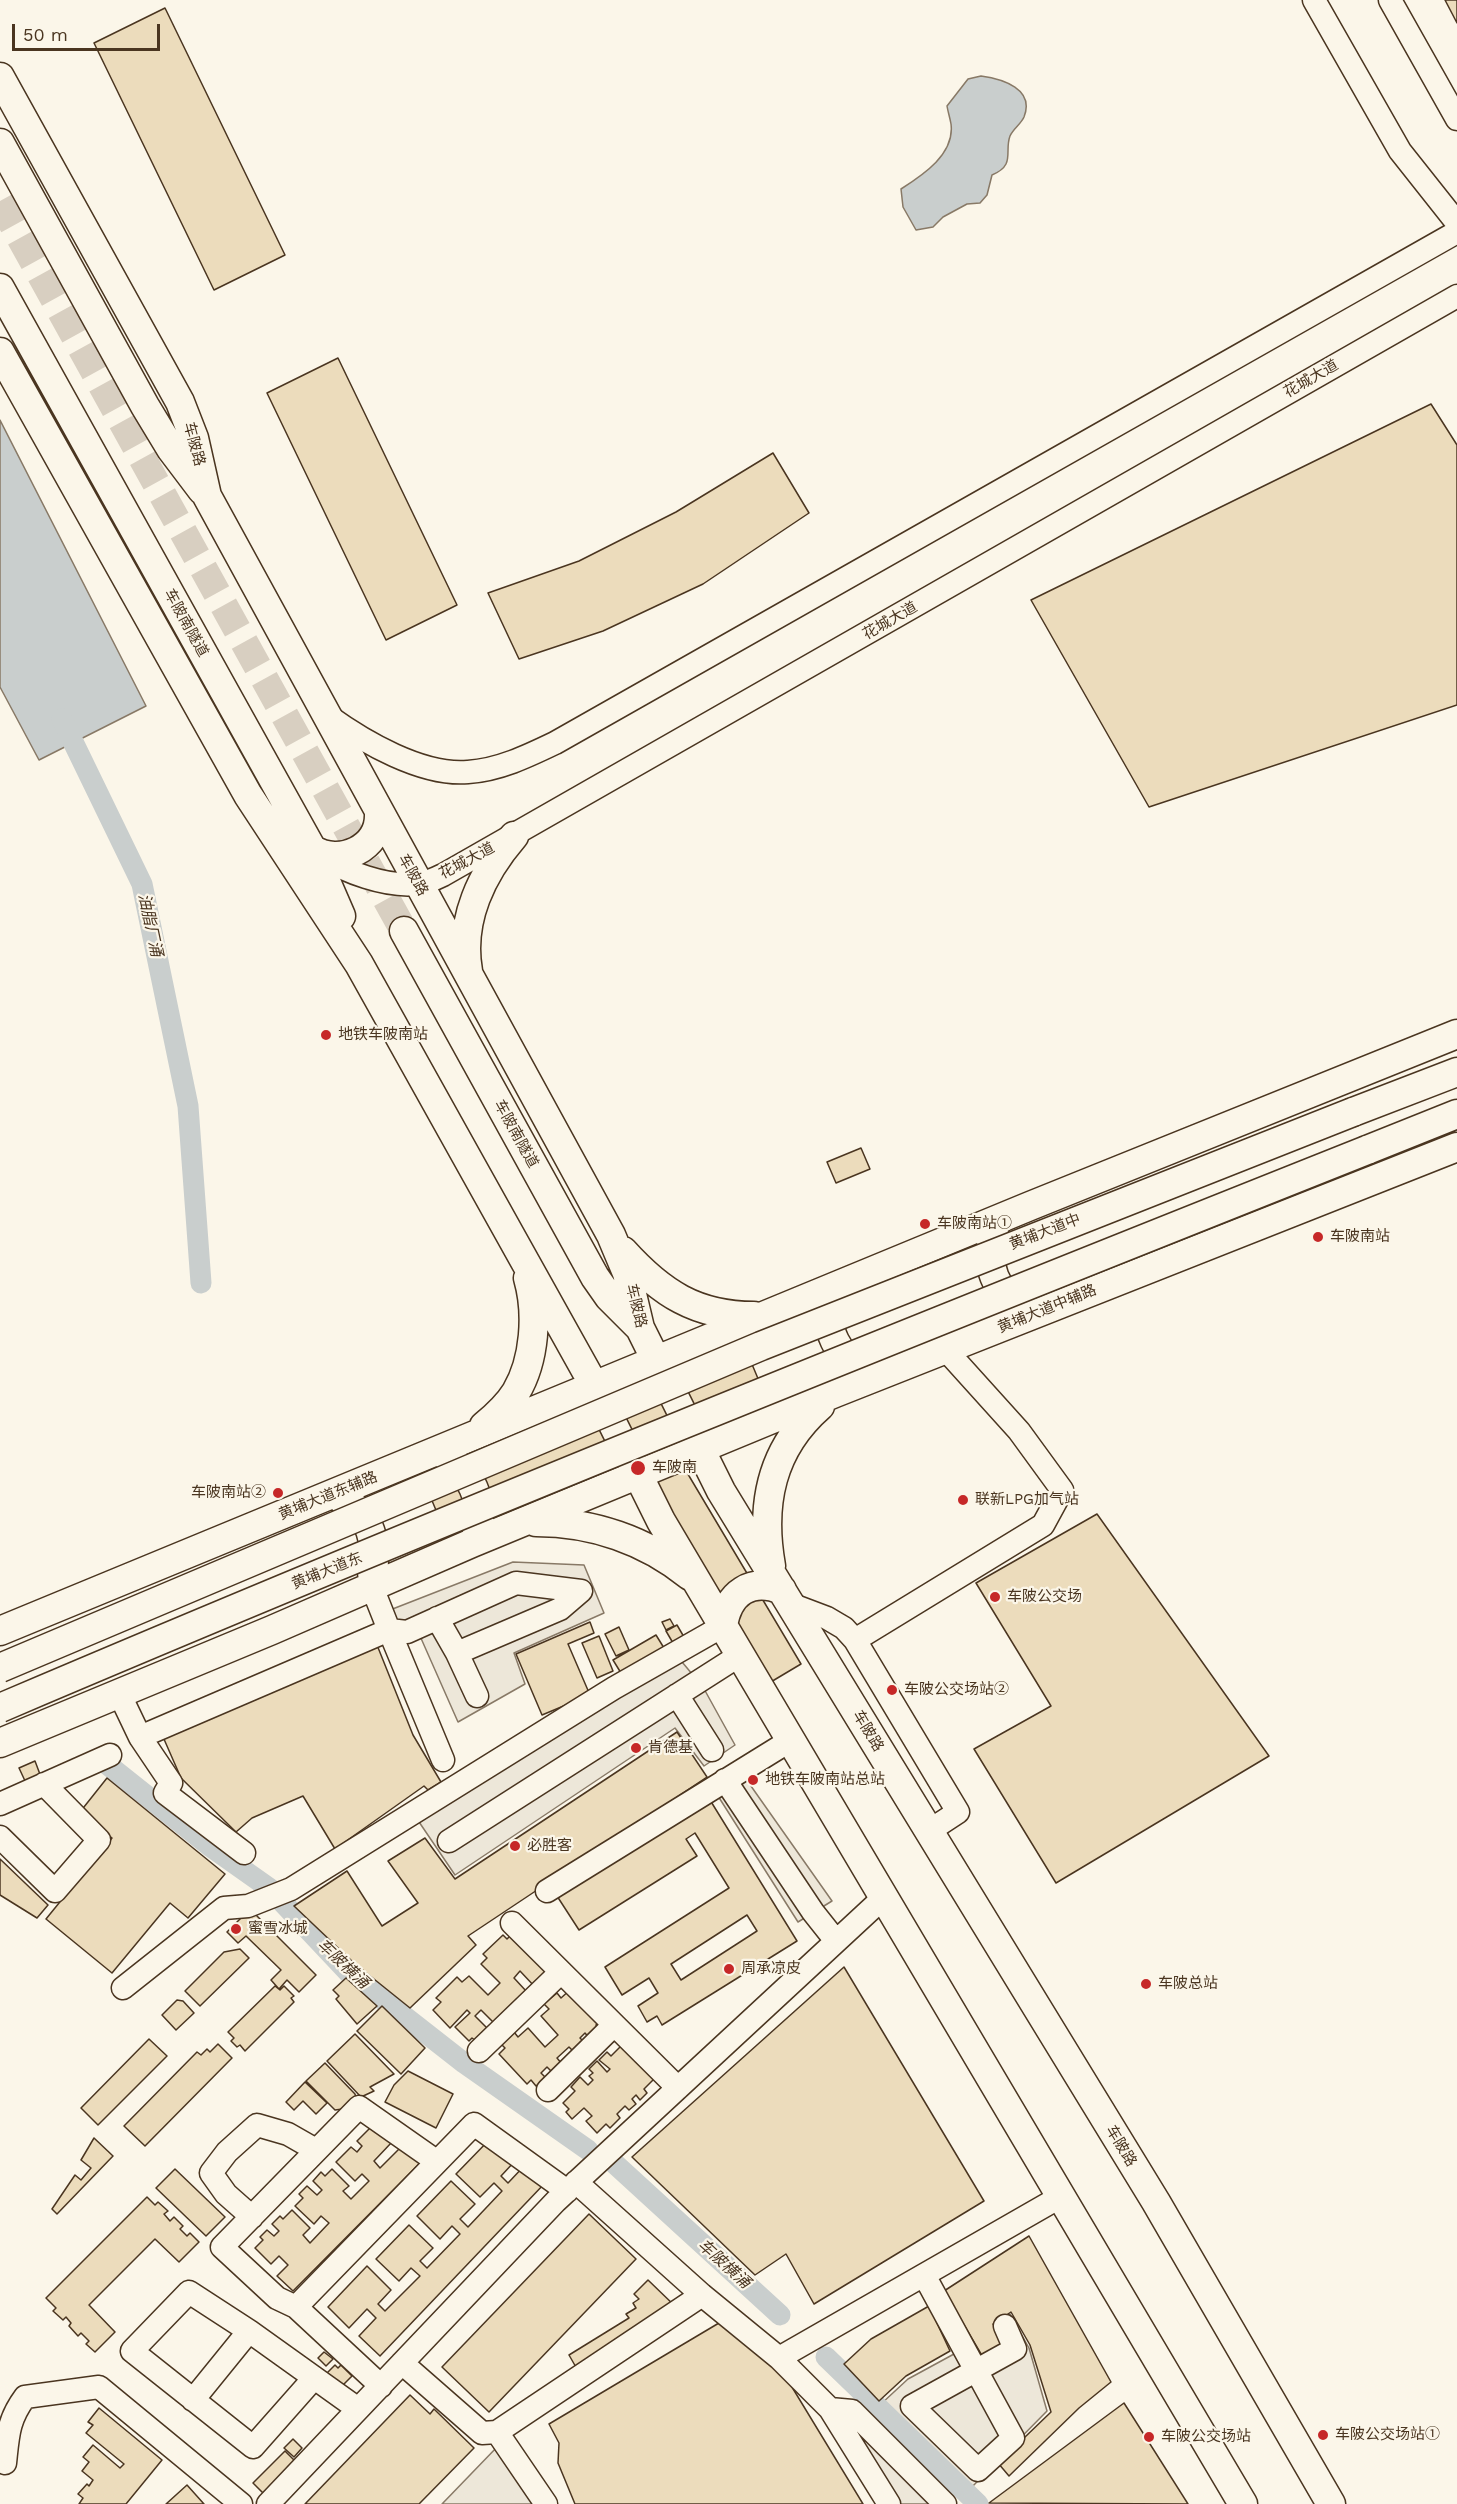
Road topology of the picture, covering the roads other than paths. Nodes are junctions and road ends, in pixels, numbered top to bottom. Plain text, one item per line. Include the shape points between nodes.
1 (1314, 0) edge
2 (1390, 0) edge
3 (0, 77) edge
4 (1457, 118) edge
5 (0, 143) edge
6 (1457, 223) edge
7 (1457, 232) edge
8 (0, 288) edge
9 (1457, 296) edge
10 (0, 352) edge
11 (207, 496) junction
12 (325, 714) junction
13 (379, 814) junction
14 (514, 836) junction
15 (312, 849) junction
16 (417, 884) junction
17 (404, 931) tunnel mouth
18 (359, 964) junction
19 (470, 979) junction
20 (1457, 1034) edge
21 (1457, 1072) edge
22 (1457, 1114) edge
23 (1457, 1147) edge
24 (1002, 1218) junction
25 (611, 1235) junction
26 (523, 1257) junction
27 (841, 1284) junction
28 (1038, 1313) junction
29 (768, 1314) junction
30 (640, 1328) junction
31 (945, 1349) junction
32 (656, 1360) junction
33 (878, 1376) junction
34 (594, 1385) junction
35 (835, 1393) junction
36 (441, 1450) junction
37 (699, 1451) junction
38 (639, 1476) junction
39 (332, 1495) junction
40 (525, 1522) junction
41 (472, 1543) junction
42 (698, 1583) junction
43 (370, 1588) junction
44 (781, 1590) junction
45 (437, 1618) junction
46 (723, 1626) junction
47 (0, 1630) edge
48 (389, 1630) junction
49 (855, 1640) junction
50 (457, 1653) junction
51 (740, 1655) junction
52 (0, 1668) edge
53 (118, 1693) junction
54 (676, 1695) junction
55 (477, 1696) dead end
56 (0, 1708) edge
57 (140, 1737) junction
58 (791, 1740) junction
59 (0, 1743) edge
60 (712, 1750) dead end
61 (110, 1755) dead end
62 (443, 1760) dead end
63 (725, 1780) junction
64 (44, 1785) junction
65 (0, 1804) edge
66 (929, 1831) junction
67 (0, 1837) edge
68 (449, 1841) dead end
69 (244, 1853) dead end
70 (547, 1891) dead end
71 (883, 1898) junction
72 (512, 1923) dead end
73 (836, 1941) junction
74 (561, 1972) junction
75 (123, 1988) dead end
76 (614, 2025) junction
77 (479, 2051) dead end
78 (678, 2088) junction
79 (548, 2090) dead end
80 (316, 2150) junction
81 (436, 2160) junction
82 (571, 2187) junction
83 (1060, 2197) junction
84 (252, 2217) junction
85 (924, 2276) junction
86 (702, 2295) junction
87 (296, 2307) junction
88 (1005, 2326) dead end
89 (249, 2331) junction
90 (778, 2358) junction
91 (402, 2363) junction
92 (976, 2370) junction
93 (314, 2378) junction
94 (381, 2385) junction
95 (193, 2400) junction
96 (358, 2409) junction
97 (830, 2409) junction
98 (497, 2432) junction
99 (4, 2463) dead end
100 (274, 2502) edge
101 (242, 2504) edge
102 (546, 2504) edge
103 (889, 2504) edge
104 (945, 2504) edge
105 (1243, 2504) edge
106 (1331, 2504) edge

1 - 6 street via 1400,151
2 - 4 street
3 - 11 main road, 车陂路 via 180,402 194,438
5 - 11 main road via 145,406 177,458
7 - 12 street via 530,755 486,769 444,771 374,745
8 - 15 main road, 车陂南隧道
9 - 14 street, 花城大道
10 - 18 main road via 248,795
11 - 12 main road, 车陂路
12 - 13 main road, 车陂路
13 - 15 main road via 374,835 358,851 329,856
13 - 16 main road, 车陂路
14 - 16 street, 花城大道 via 443,875
14 - 19 main road via 491,864 474,900 466,949
15 - 16 street, 花城大道 via 330,862 362,874 394,883
15 - 18 main road, 车陂南隧道
16 - 19 main road, 车陂路
17 - 30 main road, 车陂南隧道 via 596,1277 609,1297
18 - 26 main road
19 - 25 main road, 车陂路
20 - 24 main road
21 - 52 main road, 黄埔大道中, bridge via 1028,1239 636,1399
22 - 56 main road, 黄埔大道东, bridge via 819,1368
23 - 28 main road, 黄埔大道中辅路
24 - 27 main road
24 - 28 main road via 990,1245 993,1274 1011,1300
25 - 29 main road via 645,1274 678,1299 716,1313
25 - 30 main road, 车陂路 via 627,1273
26 - 34 main road
26 - 36 main road via 534,1311 527,1365 516,1392 481,1428
27 - 29 main road
27 - 33 main road via 830,1310 835,1341 850,1362
28 - 31 main road, 黄埔大道中辅路
29 - 32 main road
30 - 32 main road, 车陂路
31 - 33 main road, 黄埔大道中辅路
31 - 49 street via 1019,1431 1062,1490 1043,1526
32 - 34 main road, 黄埔大道东辅路
32 - 37 main road, 车陂路
33 - 35 main road, 黄埔大道中辅路
34 - 36 main road, 黄埔大道东辅路
34 - 38 main road
35 - 37 main road, 黄埔大道中辅路
35 - 44 main road via 793,1432 774,1475 767,1545
36 - 39 main road, 黄埔大道东辅路
36 - 41 main road via 468,1477 474,1489 481,1513
37 - 38 main road, 黄埔大道中辅路
37 - 44 main road, 车陂路
38 - 40 main road
38 - 42 main road
39 - 43 main road via 357,1509 372,1536 375,1560
39 - 47 main road, 黄埔大道东辅路
40 - 41 main road
40 - 42 main road via 561,1522 616,1535 657,1554
41 - 43 main road
42 - 46 main road
43 - 48 street
43 - 53 main road
44 - 46 main road via 761,1585 741,1591 728,1607
44 - 49 street via 844,1628
44 - 66 main road, 车陂路
45 - 48 street via 406,1632
45 - 50 street
45 - 50 street via 516,1583 581,1592 560,1609
46 - 51 main road
46 - 75 street via 604,1694 291,1889 248,1905 224,1908
48 - 57 street
48 - 62 street
49 - 66 street via 958,1812
50 - 55 street
51 - 54 street
51 - 58 main road
53 - 57 street
53 - 59 main road
54 - 60 street
54 - 68 street
57 - 69 street via 171,1783 165,1793
58 - 63 street
58 - 71 main road
61 - 64 street
63 - 70 street
63 - 73 street
64 - 65 street
64 - 67 street via 99,1840 54,1891
66 - 106 main road, 车陂路 via 1156,2202
71 - 73 street
71 - 83 main road
72 - 74 street
73 - 78 street
74 - 76 street
74 - 77 street
76 - 78 street
76 - 79 street
78 - 82 street
80 - 81 street via 359,2108
80 - 84 street
80 - 84 street via 288,2134 257,2124 227,2152 211,2173 226,2194
81 - 82 street via 474,2124
81 - 87 street
82 - 86 street
82 - 91 street
83 - 85 street
83 - 105 main road
84 - 87 street via 222,2247 278,2298
85 - 90 street
85 - 92 street
86 - 90 street
86 - 98 street
87 - 94 street
88 - 92 street via 1015,2349
89 - 93 street
89 - 95 street
89 - 95 street via 189,2292 132,2351
90 - 97 street
91 - 94 street
91 - 98 street via 482,2433
92 - 92 street via 1013,2438 978,2470 912,2406
93 - 95 street via 253,2447
93 - 96 street
94 - 96 street
96 - 100 street
97 - 103 street
97 - 104 street via 852,2411
98 - 102 street
99 - 101 street via 14,2413 25,2397 99,2387

